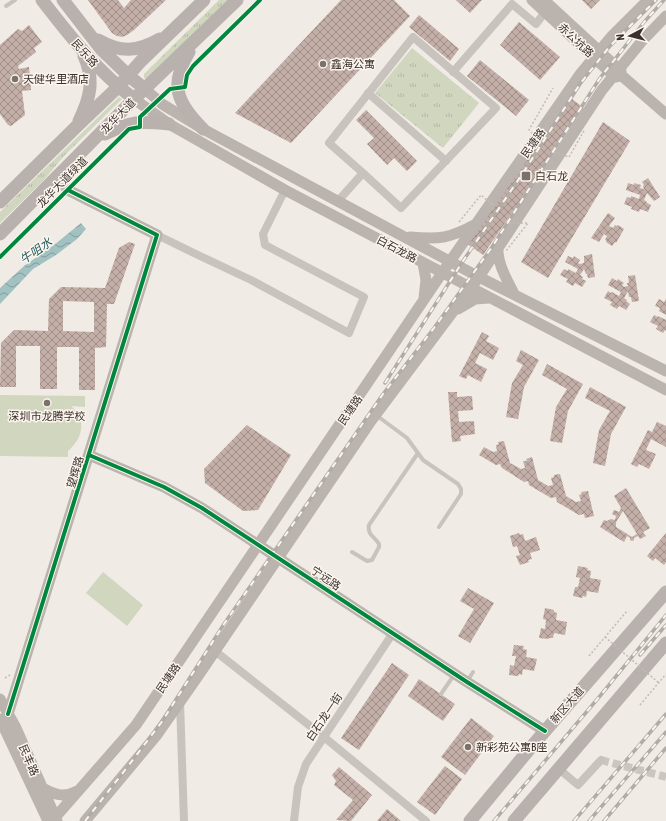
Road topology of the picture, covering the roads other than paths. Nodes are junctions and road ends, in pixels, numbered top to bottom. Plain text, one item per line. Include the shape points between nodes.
1 (15, 0) edge
2 (42, 0) edge
3 (63, 0) edge
4 (204, 0) edge
5 (237, 0) edge
6 (532, 0) edge
7 (544, 0) edge
8 (648, 0) edge
9 (6, 6) dead end
10 (545, 12) junction
11 (666, 16) edge
12 (170, 33) junction
13 (93, 37) junction
14 (197, 39) junction
15 (82, 51) junction
16 (597, 54) junction
17 (453, 72) junction
18 (618, 73) junction
19 (129, 76) junction
20 (118, 87) junction
21 (145, 89) junction
22 (368, 93) junction
23 (134, 99) junction
24 (666, 114) edge
25 (169, 124) junction
26 (76, 126) junction
27 (203, 129) junction
28 (89, 145) junction
29 (446, 161) junction
30 (363, 173) junction
31 (53, 182) junction
32 (68, 190) joint
33 (285, 190) junction
34 (338, 201) junction
35 (0, 202) edge
36 (478, 223) junction
37 (0, 234) edge
38 (157, 235) junction
39 (403, 236) junction
40 (502, 249) junction
41 (451, 262) junction
42 (423, 263) junction
43 (442, 274) junction
44 (479, 277) junction
45 (470, 288) junction
46 (514, 294) junction
47 (489, 298) junction
48 (422, 304) junction
49 (453, 312) junction
50 (666, 371) edge
51 (666, 390) edge
52 (376, 414) junction
53 (418, 453) junction
54 (90, 455) junction
55 (438, 527) dead end
56 (259, 544) junction
57 (352, 552) dead end
58 (279, 558) junction
59 (666, 592) edge
60 (393, 633) junction
61 (666, 642) edge
62 (215, 651) junction
63 (473, 672) dead end
64 (454, 674) junction
65 (466, 682) junction
66 (441, 694) dead end
67 (0, 699) edge
68 (180, 702) junction
69 (4, 716) edge
70 (545, 731) junction
71 (324, 737) junction
72 (601, 760) dead end
73 (559, 768) junction
74 (86, 784) junction
75 (42, 787) junction
76 (92, 816) edge
77 (53, 820) edge
78 (85, 821) edge
79 (184, 821) edge
80 (294, 821) edge
81 (426, 821) edge
82 (470, 821) edge
83 (514, 821) edge

1 - 9 lane
2 - 15 main road, 民乐路
3 - 13 main road, 民乐路
4 - 12 main road, 龙华大道
5 - 14 main road, 龙华大道
6 - 10 main road, 赤公坑路
7 - 16 main road, 赤公坑路
8 - 16 main road, 民塘路
10 - 16 main road, 赤公坑路
10 - 17 street via 536,24 512,4
11 - 18 main road via 642,41
12 - 13 main road via 149,45 128,50 113,48
12 - 19 main road, 龙华大道
13 - 19 main road, 民乐路 via 101,49
14 - 21 main road, 龙华大道
14 - 27 main road via 184,60 177,81 179,98 188,115
15 - 20 main road, 民乐路
15 - 26 main road via 88,65 91,85
16 - 18 main road, 赤公坑路
16 - 36 main road, 民塘路 via 581,73
17 - 22 street via 412,37
17 - 29 street via 496,108
18 - 24 main road, 赤公坑路
18 - 40 main road via 602,90
19 - 20 main road, 龙华大道
19 - 21 main road, 民乐路
20 - 23 main road, 民乐路
20 - 26 main road, 龙华大道
21 - 23 main road, 龙华大道
21 - 27 main road, 白石龙路 via 162,104
22 - 29 street
22 - 30 street via 329,143
23 - 25 main road, 白石龙路
23 - 28 main road, 龙华大道
25 - 28 main road via 134,122 106,134
25 - 33 main road, 白石龙路
26 - 35 main road, 龙华大道
27 - 34 main road, 白石龙路
28 - 31 main road, 龙华大道
29 - 30 street via 401,208
30 - 34 street
31 - 32 street
31 - 37 main road, 龙华大道
32 - 38 main road
33 - 38 street via 263,234 265,245 364,297 349,333 251,280
33 - 42 main road, 白石龙路
34 - 39 main road, 白石龙路
36 - 39 main road via 446,238
36 - 41 main road, 民塘路
38 - 54 main road, 望辉路
39 - 41 main road, 白石龙路
40 - 44 main road
40 - 46 main road via 498,257
41 - 43 main road, 民塘路
41 - 44 main road, 白石龙路
42 - 43 main road, 白石龙路
42 - 48 main road via 426,292
43 - 45 main road, 白石龙路
43 - 48 main road, 民塘路
44 - 45 main road
44 - 46 main road, 白石龙路
45 - 47 main road, 白石龙路
45 - 49 main road
46 - 50 main road, 白石龙路
47 - 49 main road via 472,301
47 - 51 main road, 白石龙路
48 - 56 main road, 民塘路
49 - 52 main road
52 - 53 lane via 407,438
52 - 58 main road
53 - 55 lane via 423,460 458,484 461,489
53 - 57 lane via 370,525 370,534 379,545 372,560 367,561
54 - 56 main road, 宁远路 via 182,496
54 - 69 main road, 望辉路
56 - 58 main road, 宁远路
56 - 74 main road, 民塘路 via 136,725
58 - 60 main road, 宁远路
58 - 62 main road
59 - 70 main road, 新区大道
60 - 64 main road, 宁远路
60 - 71 street, 白石龙一街
61 - 73 main road
62 - 68 main road
62 - 71 street
63 - 65 lane
64 - 65 main road, 宁远路
64 - 66 lane
65 - 70 main road, 宁远路
67 - 69 main road, 民丰路
68 - 76 main road
68 - 79 street
69 - 75 main road, 民丰路
69 - 77 main road, 民丰路
70 - 82 main road, 新区大道
71 - 80 street, 白石龙一街 via 303,773 298,787
71 - 81 street
72 - 73 street via 578,784
73 - 83 main road
74 - 75 main road via 76,792 64,796 56,795
74 - 77 main road, 民塘路
75 - 77 main road, 民丰路
76 - 78 main road

